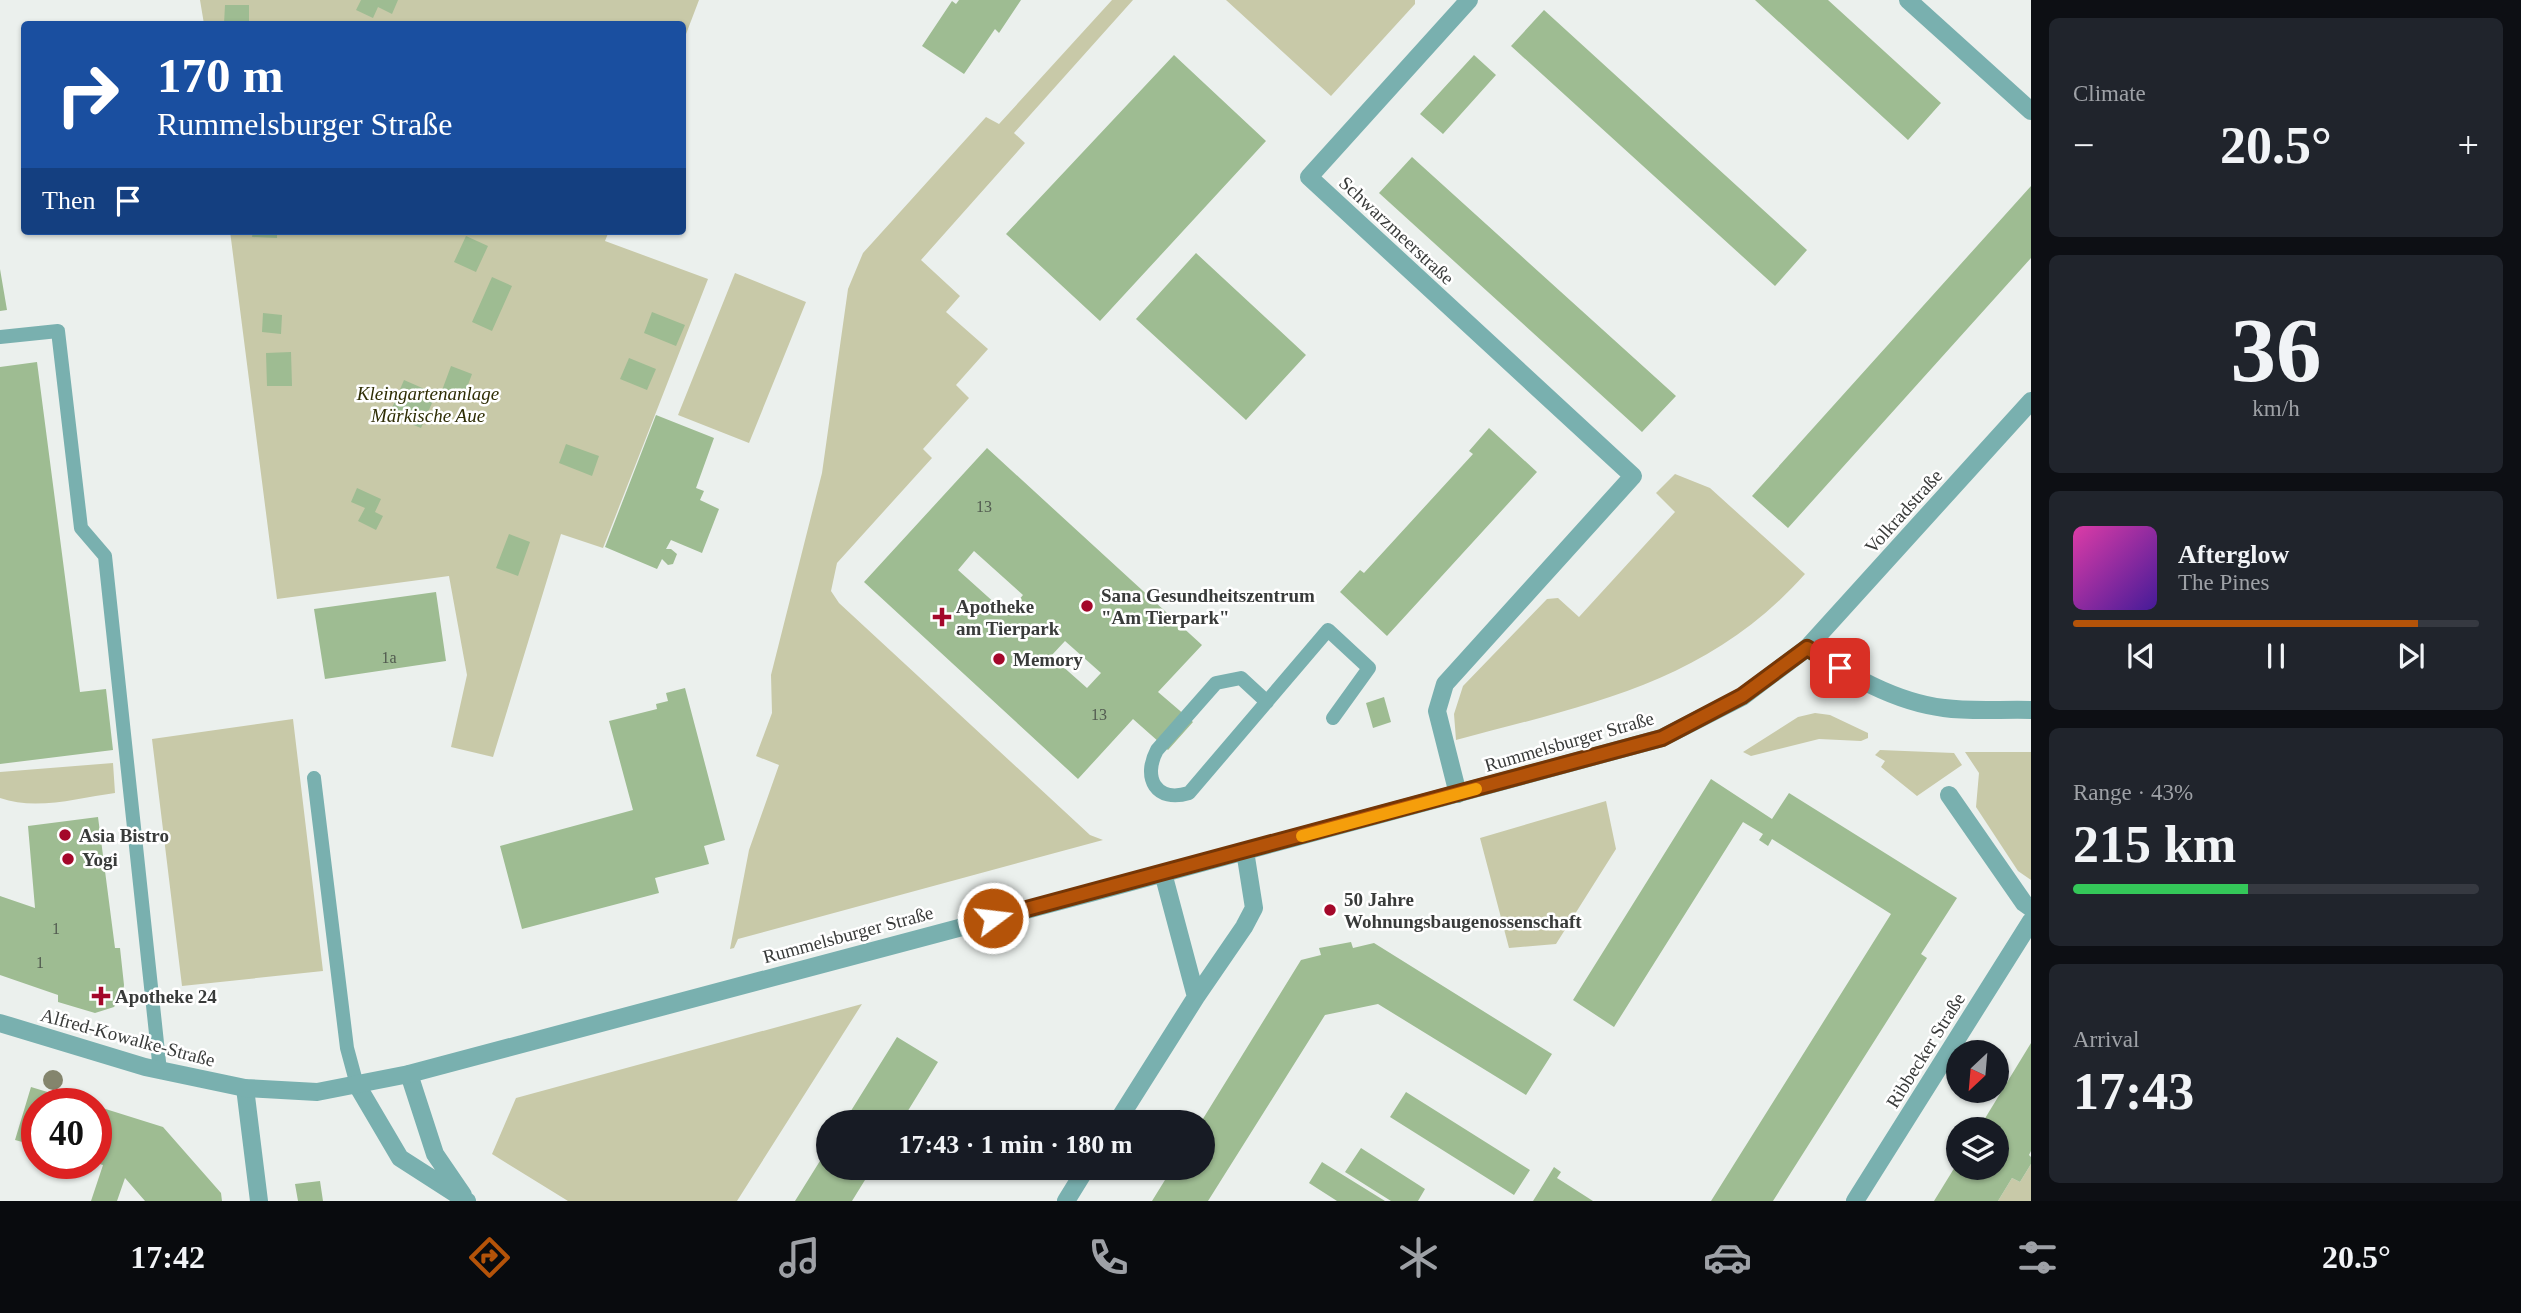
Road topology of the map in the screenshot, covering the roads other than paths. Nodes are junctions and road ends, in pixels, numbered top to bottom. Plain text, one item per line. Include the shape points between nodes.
1 (1469, 0) edge
2 (1908, 0) edge
3 (2031, 111) edge
4 (0, 337) edge
5 (2031, 401) edge
6 (1807, 648) junction
7 (1267, 702) junction
8 (2031, 710) edge
9 (1333, 719) dead end
10 (314, 778) dead end
11 (1458, 794) junction
12 (1949, 795) dead end
13 (1245, 851) junction
14 (1163, 873) junction
15 (2031, 908) edge
16 (2031, 921) edge
17 (1196, 997) junction
18 (0, 1023) edge
19 (160, 1071) junction
20 (409, 1074) junction
21 (357, 1085) junction
22 (245, 1088) junction
23 (1124, 1110) edge
24 (1079, 1180) edge
25 (259, 1201) edge
26 (467, 1201) edge
27 (1066, 1201) edge
28 (1855, 1201) edge

1 - 11 street, Schwarzmeerstraße via 1309,177 1633,476 1446,684 1437,711
2 - 3 street
4 - 19 lane via 58,331 80,528 105,556
5 - 6 street, Volkradstraße
6 - 8 street via 1895,696 1944,708
6 - 11 street, Rummelsburger Straße via 1742,696 1662,738
7 - 7 lane via 1189,793 1175,797 1162,793 1152,782 1150,763 1157,750 1216,683 1241,678
7 - 9 lane via 1328,630 1369,668
10 - 21 lane via 347,1048
11 - 13 street, Rummelsburger Straße
12 - 15 street
13 - 14 street, Rummelsburger Straße
13 - 17 street via 1254,908
14 - 17 street
14 - 20 street, Rummelsburger Straße
16 - 28 street, Ribbecker Straße
17 - 23 street
18 - 19 street, Alfred-Kowalke-Straße
19 - 22 street, Alfred-Kowalke-Straße
20 - 21 street, Rummelsburger Straße
20 - 26 street via 435,1154
21 - 22 street, Rummelsburger Straße via 317,1092
21 - 26 street via 400,1158
22 - 25 street
24 - 27 street

